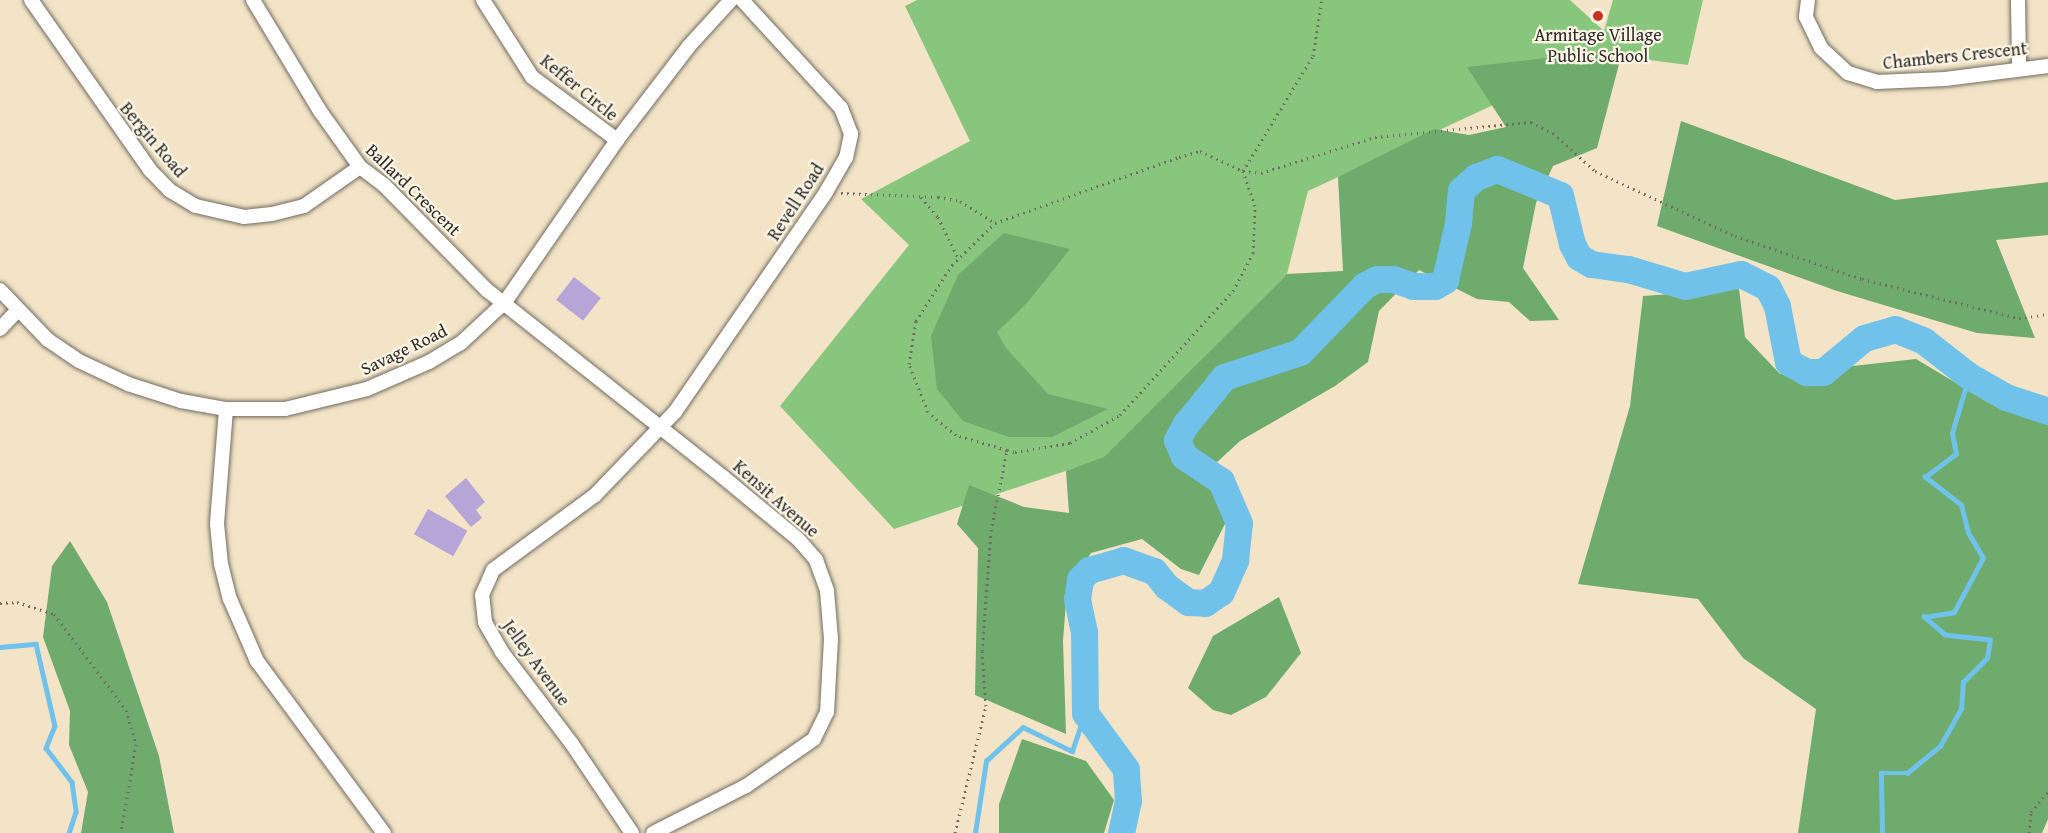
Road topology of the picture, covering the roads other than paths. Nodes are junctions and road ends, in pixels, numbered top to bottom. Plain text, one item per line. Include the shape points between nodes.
1 (31, 0) edge
2 (253, 0) edge
3 (483, 0) edge
4 (731, 0) edge
5 (742, 0) edge
6 (1808, 0) edge
7 (2018, 0) edge
8 (2048, 66) edge
9 (2019, 67) junction
10 (617, 140) junction
11 (360, 167) junction
12 (0, 290) edge
13 (505, 302) junction
14 (17, 311) junction
15 (0, 329) edge
16 (226, 409) junction
17 (660, 427) junction
18 (384, 833) edge
19 (632, 833) edge
20 (653, 833) edge

1 - 11 street, Bergin Road via 150,170 169,190 196,206 244,217 272,214 303,206
2 - 11 street, Ballard Crescent via 320,111
3 - 10 street, Keffer Circle via 532,76
4 - 10 street, Savage Road via 689,46
5 - 17 street, Revell Road via 841,108 851,134 846,158 826,192 675,412
6 - 9 street, Chambers Crescent via 1806,17 1821,48 1848,73 1877,82 1945,79
7 - 9 street
8 - 9 street, Chambers Crescent
10 - 13 street, Savage Road
11 - 13 street, Ballard Crescent via 384,185 487,290
12 - 14 street, Savage Road
13 - 16 street, Savage Road via 460,343 429,362 366,389 285,409
13 - 17 street, Kensit Avenue
14 - 15 street
14 - 16 street, Savage Road via 48,340 79,361 170,398
16 - 18 street via 218,524 221,564 230,599 257,661
17 - 19 street, Jelley Avenue via 595,495 493,570 482,594 485,622 502,652 573,744
17 - 20 street, Kensit Avenue via 798,539 816,560 827,591 830,683 827,712 814,739 746,786

